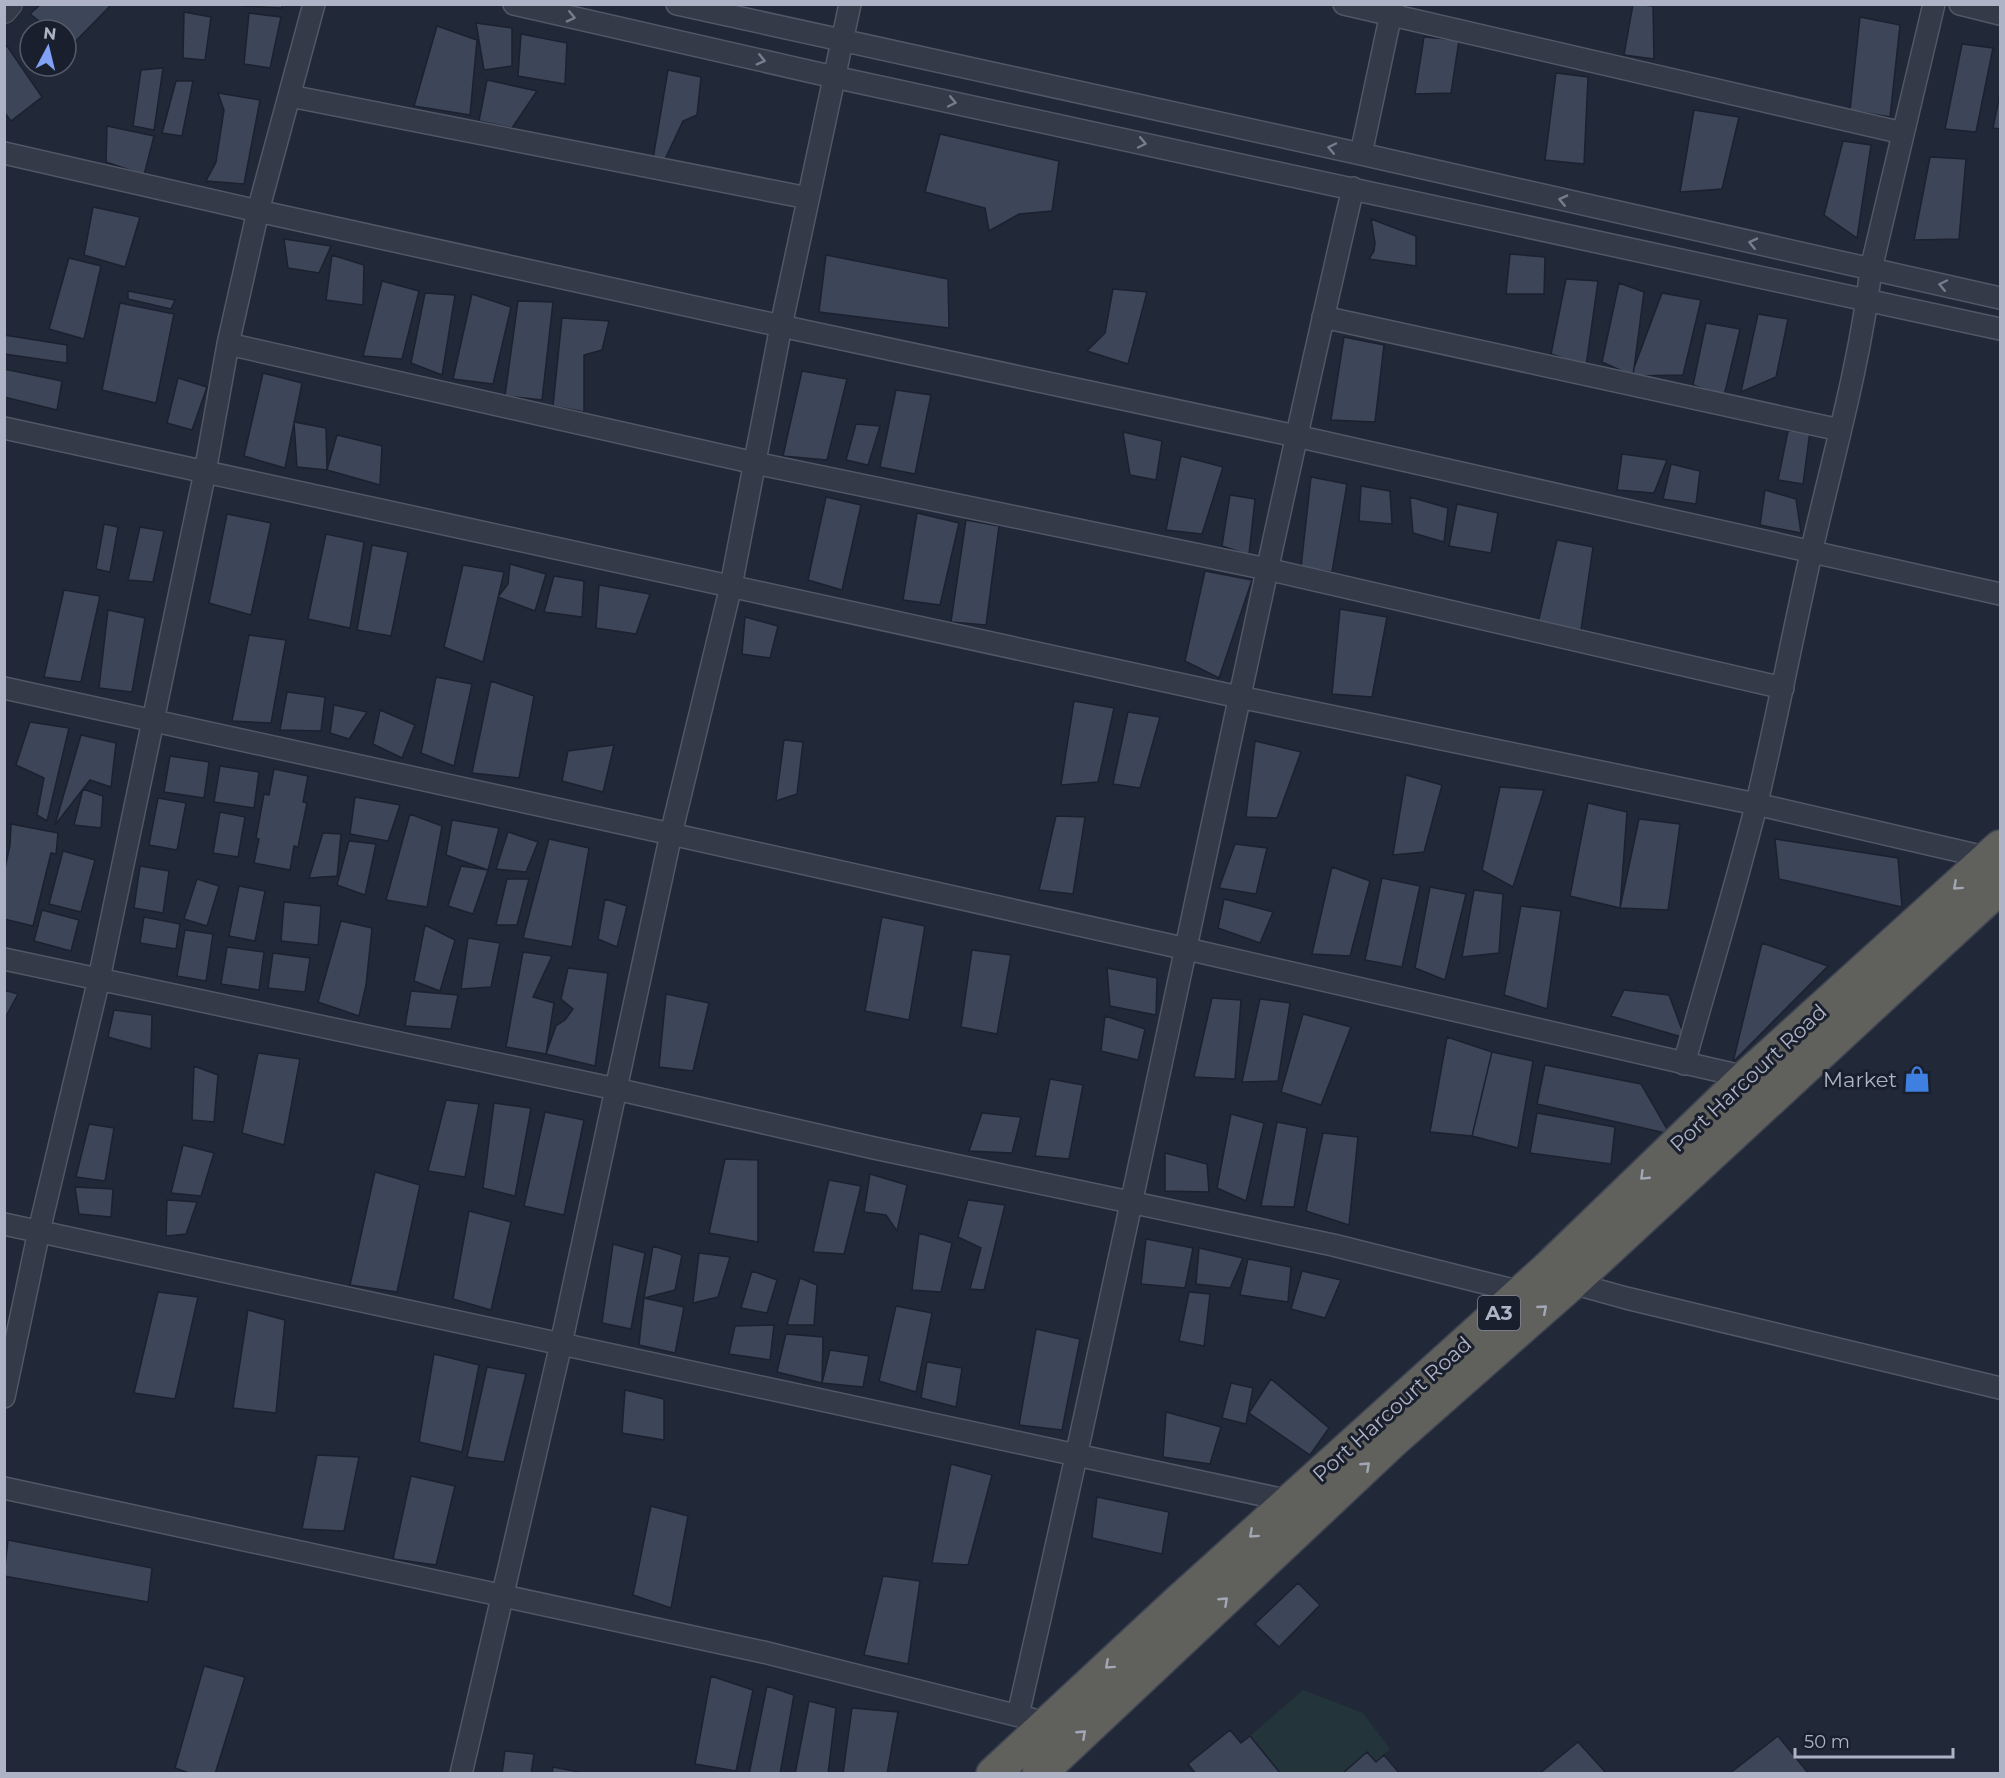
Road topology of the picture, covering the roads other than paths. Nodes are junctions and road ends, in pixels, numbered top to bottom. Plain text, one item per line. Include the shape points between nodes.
1 (9, 4) edge
2 (314, 4) edge
3 (514, 4) edge
4 (677, 4) edge
5 (850, 4) edge
6 (1344, 4) edge
7 (1934, 4) edge
8 (1960, 4) edge
9 (4, 10) edge
10 (1392, 10) edge
11 (2001, 14) edge
12 (842, 42) junction
13 (834, 77) junction
14 (290, 96) junction
15 (1903, 133) junction
16 (4, 153) edge
17 (1360, 154) junction
18 (1353, 188) junction
19 (808, 198) junction
20 (258, 212) junction
21 (1871, 269) junction
22 (2001, 298) edge
23 (1868, 299) junction
24 (1323, 317) junction
25 (781, 326) junction
26 (2001, 329) edge
27 (228, 344) junction
28 (4, 428) edge
29 (1840, 430) junction
30 (1296, 436) junction
31 (755, 463) junction
32 (205, 472) junction
33 (1811, 552) junction
34 (1267, 569) junction
35 (731, 586) junction
36 (2001, 594) edge
37 (4, 688) edge
38 (1783, 688) junction
39 (1239, 697) junction
40 (152, 721) junction
41 (1756, 804) junction
42 (671, 834) junction
43 (1997, 864) edge
44 (1187, 949) junction
45 (4, 959) edge
46 (99, 979) junction
47 (1684, 1064) junction
48 (1746, 1077) junction
49 (616, 1089) junction
50 (1133, 1203) junction
51 (4, 1224) edge
52 (39, 1231) junction
53 (1560, 1276) junction
54 (1521, 1292) junction
55 (561, 1344) junction
56 (2001, 1388) edge
57 (4, 1397) edge
58 (1078, 1455) junction
59 (4, 1488) edge
60 (1290, 1501) junction
61 (503, 1596) junction
62 (1189, 1613) junction
63 (1032, 1719) junction
64 (461, 1773) edge
65 (993, 1773) edge
66 (1039, 1773) edge

1 - 9 street
2 - 14 street
3 -> 13 street
4 - 12 street
5 - 12 street
6 - 10 street
7 - 15 street
8 - 11 street
10 - 15 street
10 - 17 street
12 - 13 street
17 -> 12 street
13 -> 18 street
13 - 19 street
14 - 19 street
14 - 20 street
15 - 21 street
16 - 20 street
21 -> 17 street
18 - 23 street
18 - 24 street
19 - 25 street
20 - 25 street
20 - 27 street
22 -> 21 street
21 - 23 street
23 - 26 street
23 - 29 street
24 - 29 street
24 - 30 street
25 - 30 street
25 - 31 street
27 - 31 street
27 - 32 street
28 - 32 street
29 - 33 street
30 - 33 street
30 - 34 street
31 - 34 street
31 - 35 street
32 - 35 street
32 - 40 street
33 - 36 street
33 - 38 street
34 - 38 street
34 - 39 street
35 - 39 street
35 - 42 street
37 - 40 street
38 - 41 street
39 - 41 street
39 - 44 street
40 - 42 street
40 - 46 street
41 - 43 street
41 - 47 street
42 - 44 street
42 - 49 street
43 -> 48 highway, Port Harcourt Road / A3
43 - 53 highway, Port Harcourt Road / A3
44 - 47 street
44 - 50 street
45 - 46 street
46 - 49 street
46 - 52 street
47 - 48 street
48 -> 53 highway, Port Harcourt Road / A3
49 - 50 street
49 - 55 street
50 - 54 street via 1333,1245
50 - 58 street
51 - 52 street
52 - 55 street
52 - 57 street
53 - 54 highway, Port Harcourt Road / A3
53 - 56 street via 1626,1298
62 -> 53 highway, Port Harcourt Road / A3 via 1395,1439
54 - 60 highway, Port Harcourt Road / A3
55 - 58 street
55 - 61 street
58 - 60 street
58 - 63 street
59 - 61 street
60 -> 62 highway, Port Harcourt Road / A3
61 - 63 street via 763,1652
61 - 64 street
62 -> 63 highway, Port Harcourt Road / A3
66 -> 62 highway, Port Harcourt Road / A3
63 - 65 highway, Port Harcourt Road / A3

